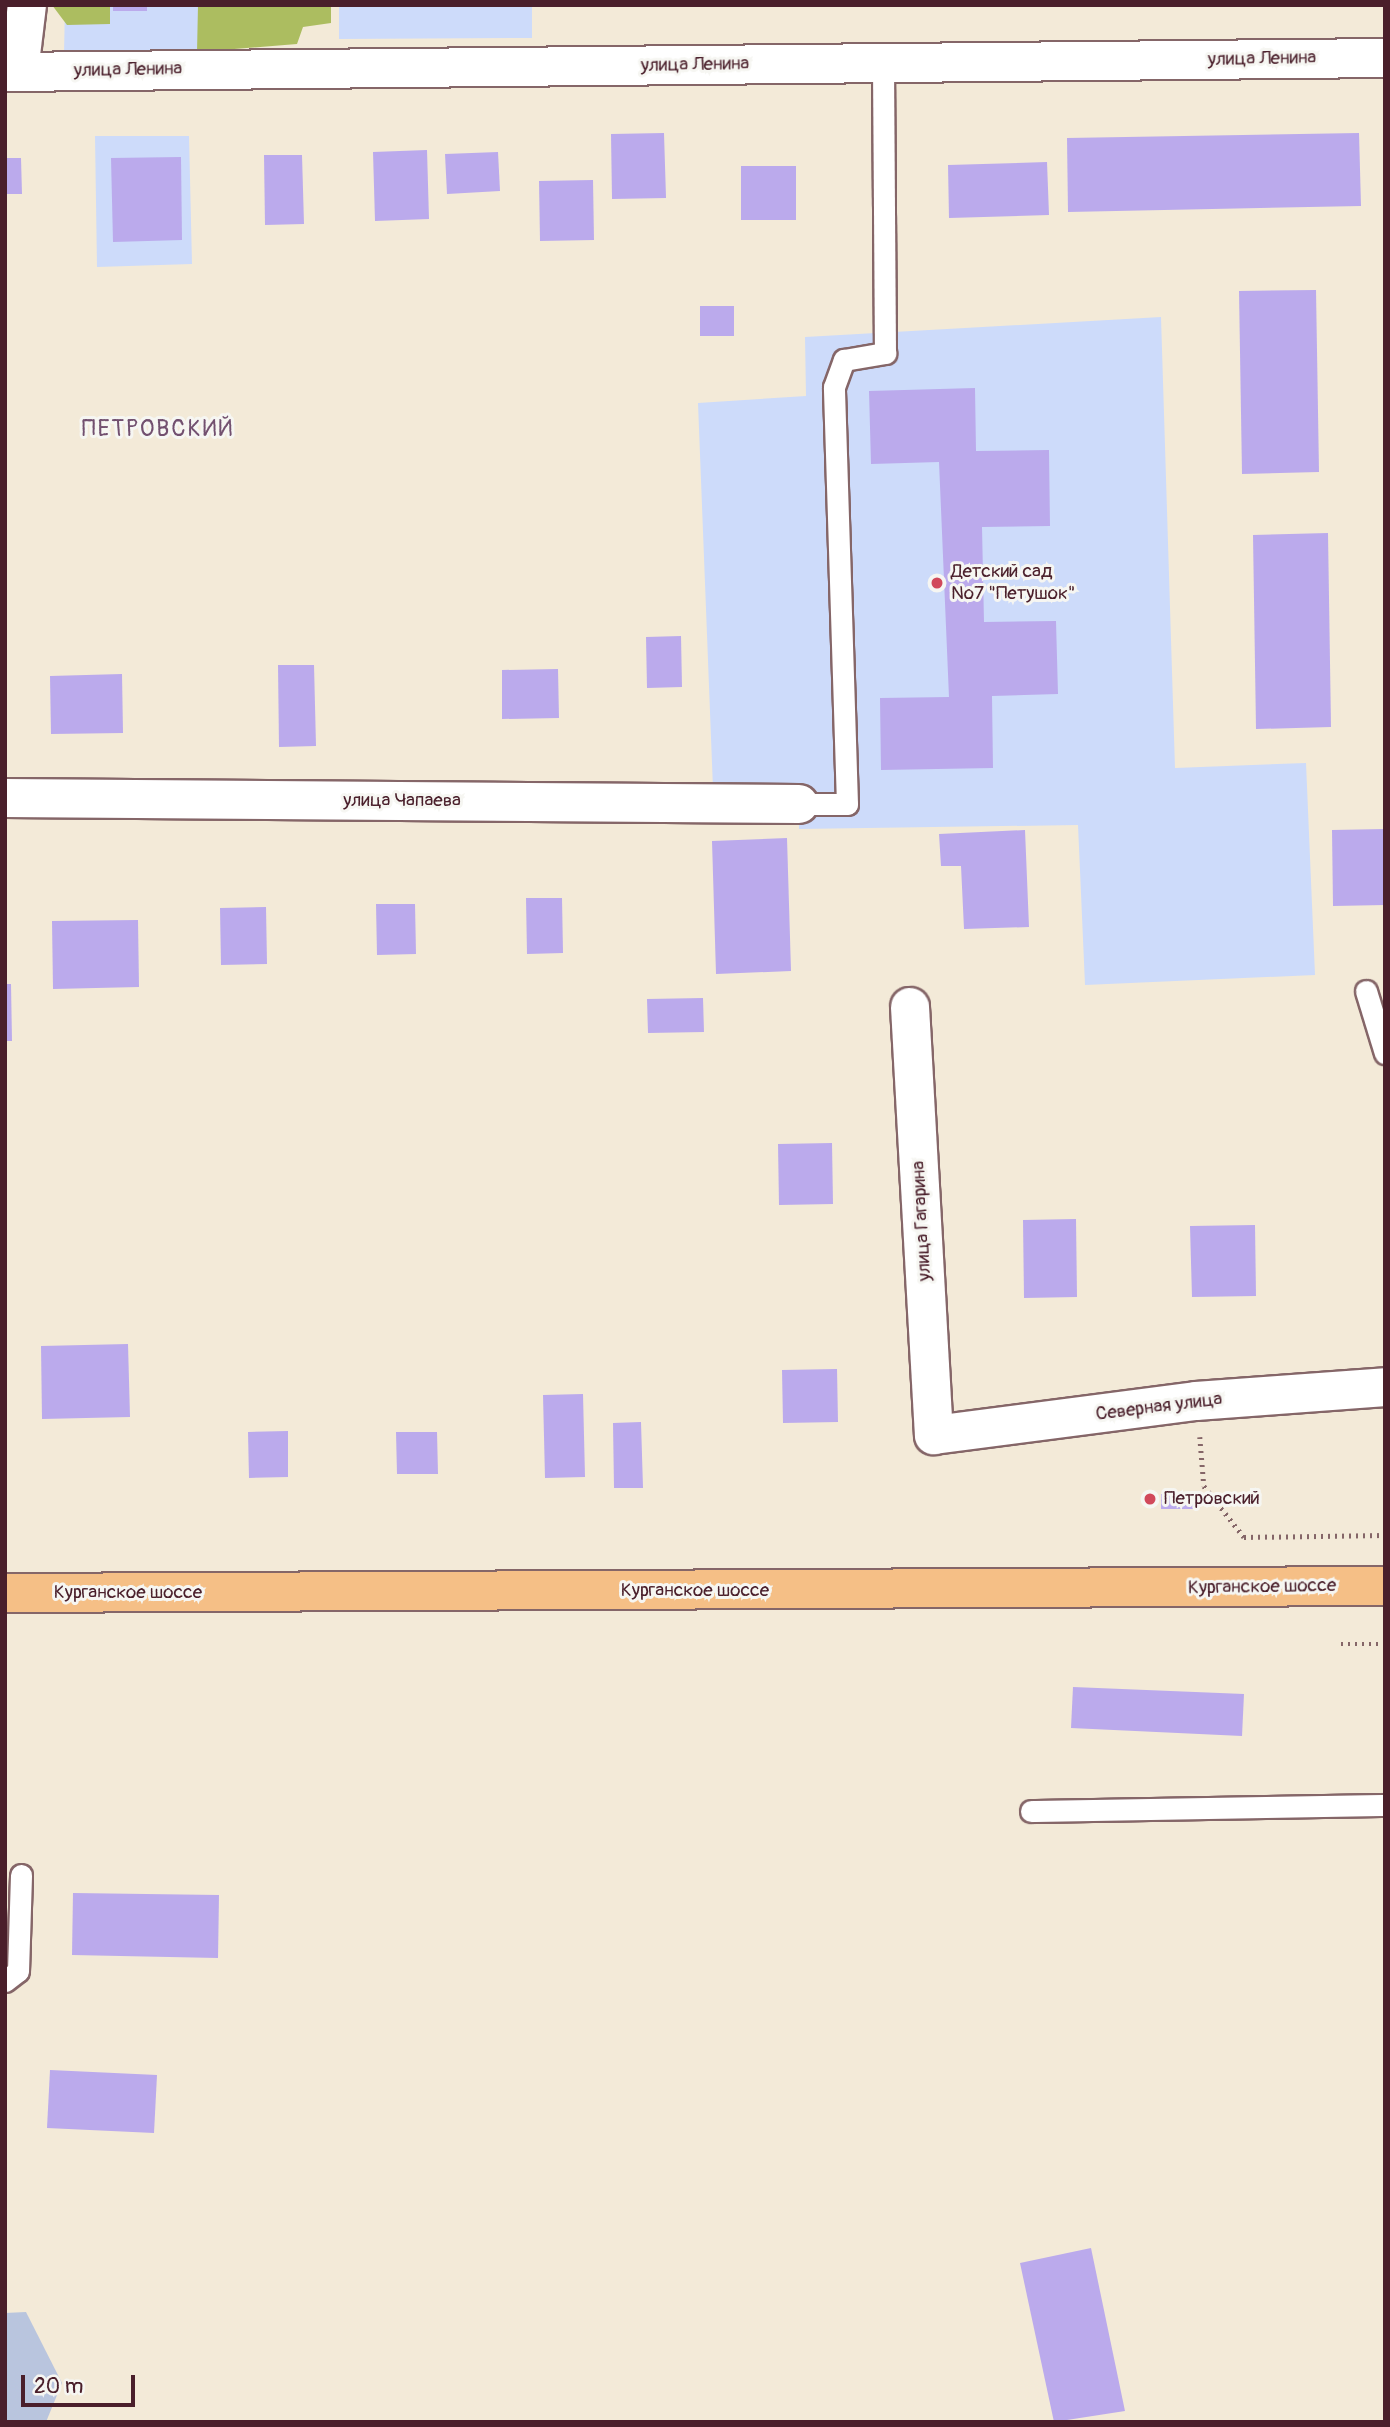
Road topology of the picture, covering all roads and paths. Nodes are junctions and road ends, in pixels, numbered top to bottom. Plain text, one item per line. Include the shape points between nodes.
1 (27, 5) edge
2 (1385, 58) edge
3 (883, 63) junction
4 (12, 72) edge
5 (5, 798) edge
6 (799, 804) joint
7 (1366, 991) dead end
8 (910, 1007) dead end
9 (1385, 1053) edge
10 (1385, 1387) edge
11 (1196, 1401) junction
12 (934, 1435) joint
13 (1385, 1535) edge
14 (1385, 1586) edge
15 (5, 1594) edge
16 (1341, 1644) dead end
17 (1385, 1644) edge
18 (1385, 1805) edge
19 (1031, 1811) dead end
20 (21, 1875) dead end
21 (5, 1981) edge

1 - 4 street
2 - 3 street, улица Ленина
3 - 4 street, улица Ленина
3 - 6 lane via 884,353 844,360 834,387 847,804
5 - 6 street, улица Чапаева
7 - 9 lane
8 - 12 street, улица Гагарина
10 - 11 street, Северная улица
11 - 12 street, Северная улица
11 - 13 path via 1204,1486 1244,1537
14 - 15 main road, Курганское шоссе
16 - 17 path
18 - 19 lane
20 - 21 lane via 18,1971

